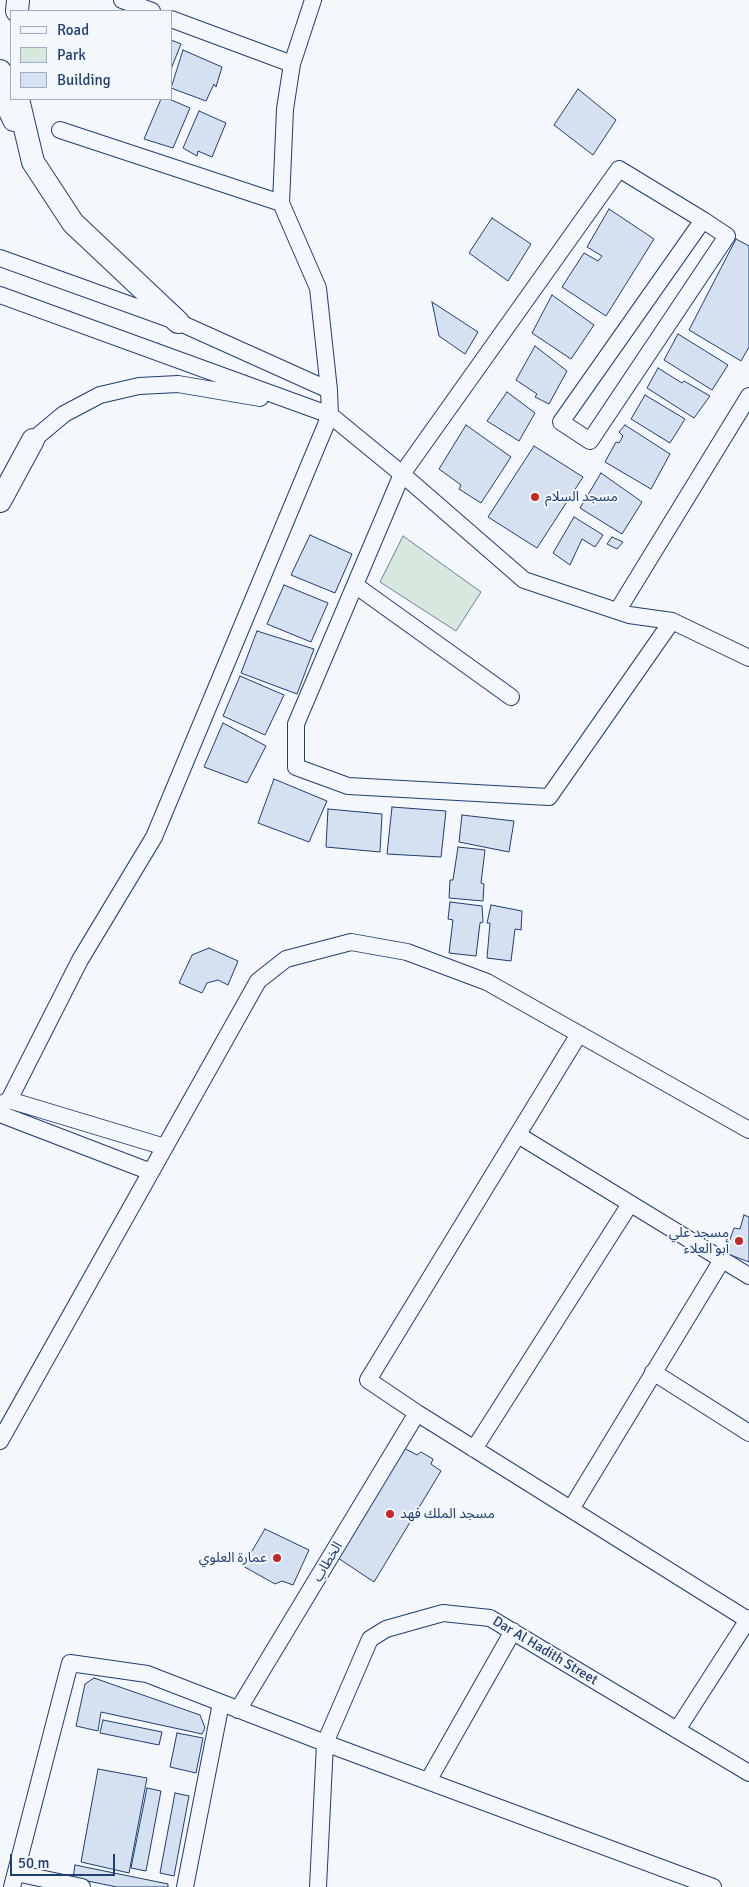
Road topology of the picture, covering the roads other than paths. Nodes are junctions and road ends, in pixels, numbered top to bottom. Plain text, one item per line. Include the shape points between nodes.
1 (122, 0) edge
2 (313, 0) edge
3 (149, 10) edge
4 (172, 19) edge
5 (292, 64) junction
6 (0, 71) edge
7 (18, 100) edge
8 (60, 130) dead end
9 (33, 162) junction
10 (281, 203) junction
11 (703, 220) junction
12 (0, 258) edge
13 (0, 295) edge
14 (178, 322) junction
15 (329, 390) junction
16 (749, 396) edge
17 (309, 408) junction
18 (330, 415) junction
19 (34, 440) junction
20 (0, 469) edge
21 (402, 474) junction
22 (0, 502) edge
23 (355, 585) junction
24 (618, 610) junction
25 (672, 621) junction
26 (749, 658) edge
27 (511, 697) dead end
28 (579, 1034) junction
29 (4, 1102) edge
30 (0, 1114) edge
31 (749, 1130) edge
32 (518, 1135) junction
33 (165, 1147) junction
34 (152, 1172) junction
35 (630, 1204) junction
36 (722, 1260) junction
37 (749, 1276) edge
38 (653, 1372) junction
39 (417, 1413) junction
40 (749, 1433) edge
41 (0, 1442) edge
42 (474, 1449) junction
43 (571, 1509) junction
44 (748, 1619) edge
45 (513, 1631) junction
46 (220, 1703) junction
47 (238, 1710) junction
48 (676, 1730) junction
49 (326, 1743) junction
50 (749, 1773) edge
51 (428, 1781) junction
52 (14, 1880) edge
53 (72, 1886) edge
54 (185, 1887) edge
55 (318, 1887) edge
56 (712, 1887) edge

1 - 3 street
2 - 5 street
4 - 5 street
5 - 10 street via 285,109
6 - 9 highway via 6,103
7 - 9 highway
8 - 10 street
9 - 14 highway via 72,223
10 - 15 street via 318,288
11 - 11 street via 727,236 590,441 561,422
11 - 21 street via 619,169
12 - 14 street
13 - 17 street
14 - 15 street
15 - 18 street
16 - 24 street
17 - 18 street
17 - 19 street via 178,384 139,386 100,395 64,414
18 - 21 street
18 - 29 street via 154,837 80,960
19 - 20 highway
19 - 22 highway
21 - 23 street
21 - 24 street via 524,580
23 - 25 street via 296,724 296,767 348,786 549,797
23 - 27 street
24 - 25 street via 629,615
25 - 26 street
28 - 31 street
28 - 32 street
28 - 33 street via 487,982 408,952 351,942 286,959 258,981
29 - 33 street
30 - 34 street
32 - 35 street
32 - 39 street via 368,1380
33 - 34 street
34 - 41 street
35 - 36 street
35 - 42 street
36 - 37 street
36 - 38 street
38 - 40 street
38 - 43 street
39 - 42 street
39 - 47 street, الخطاب
42 - 43 street
43 - 44 street
44 - 48 street
45 - 48 street, Dar Al Hadith Street
45 - 49 street, Dar Al Hadith Street via 490,1618 443,1613 386,1629 370,1639
45 - 51 street
46 - 47 street
46 - 52 street via 147,1674 70,1663
46 - 54 street
47 - 49 street
48 - 50 street, Dar Al Hadith Street
49 - 51 street
49 - 55 street, Dar Al Hadith Street
51 - 56 street
52 - 53 street

